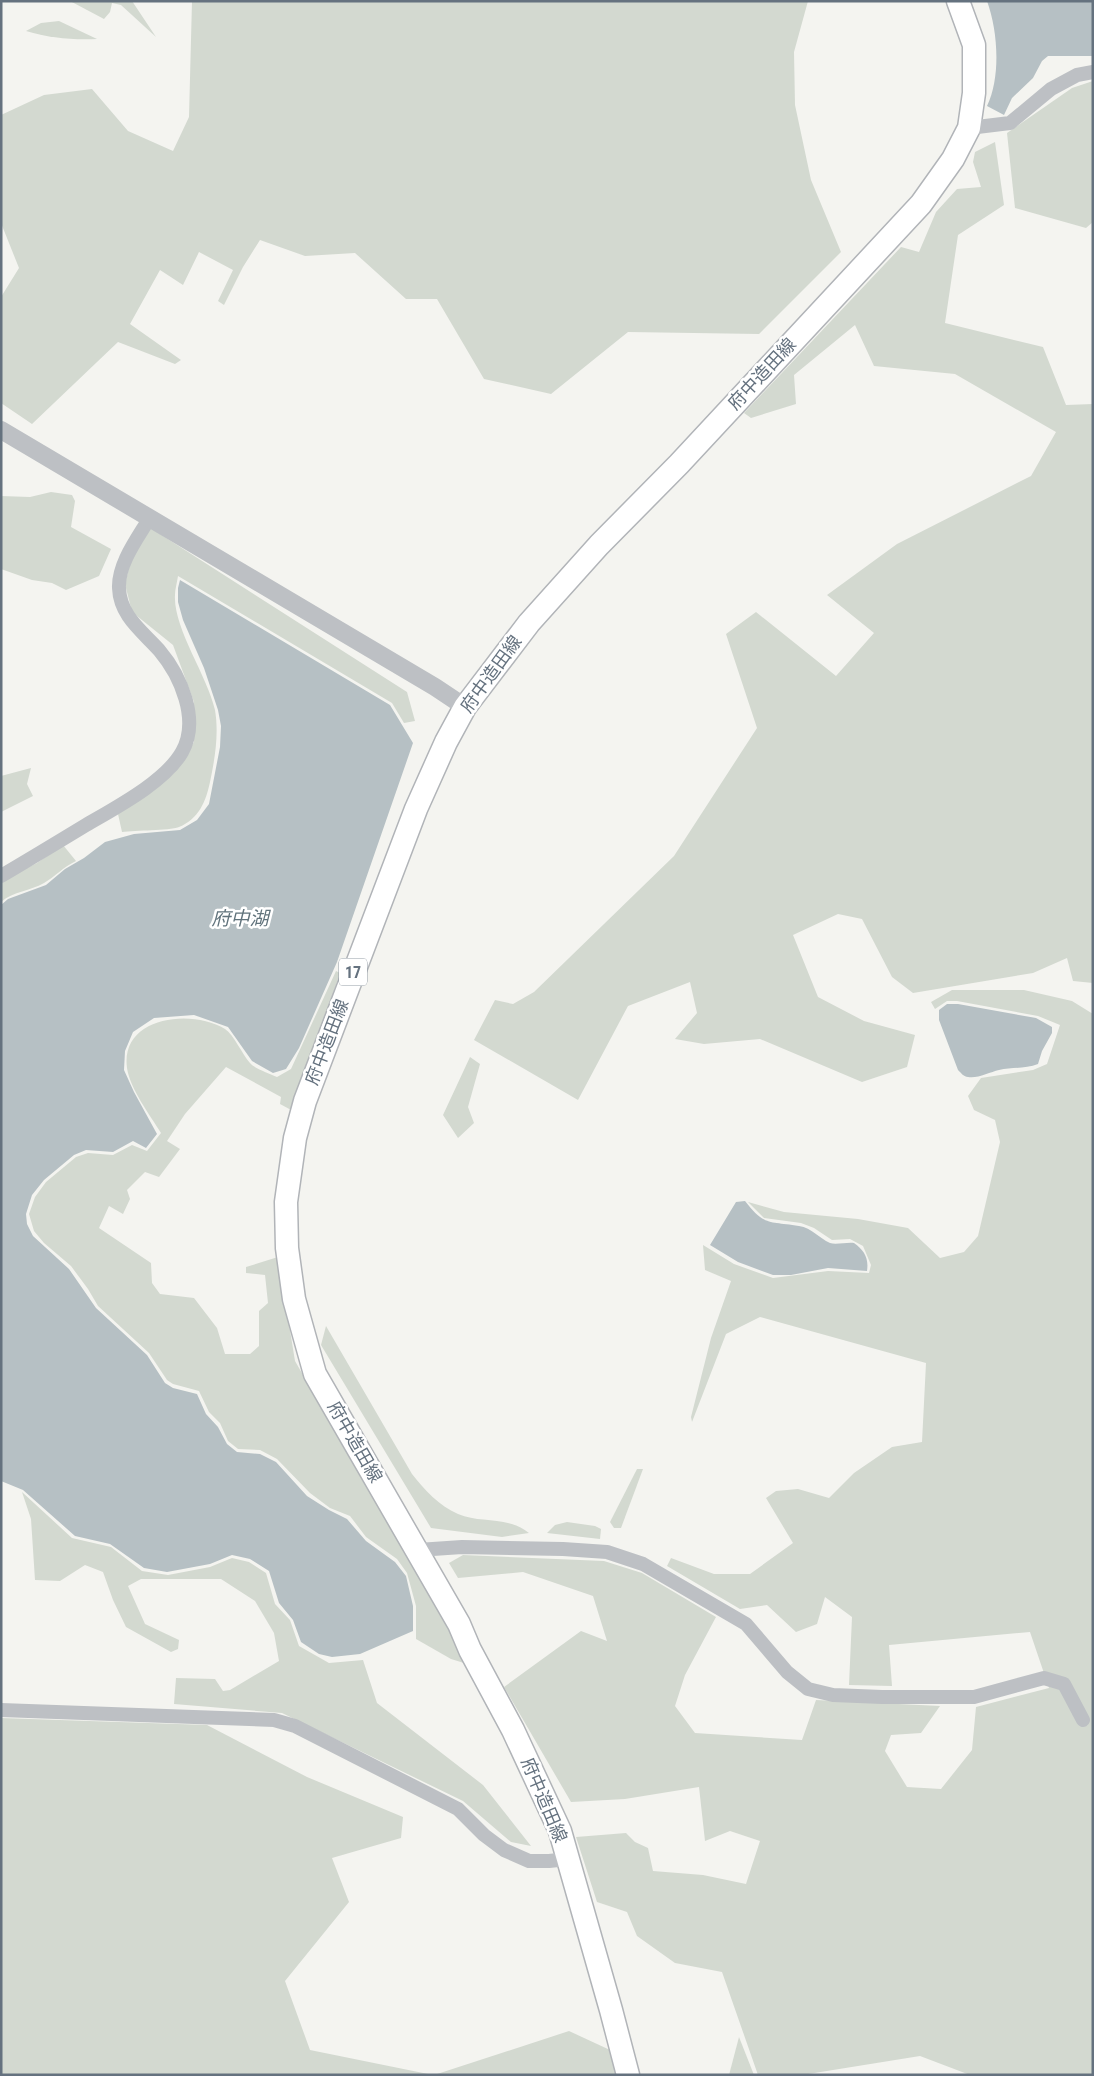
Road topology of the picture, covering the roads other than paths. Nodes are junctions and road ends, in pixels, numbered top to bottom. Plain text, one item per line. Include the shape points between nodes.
1 (958, 1) edge
2 (1093, 72) edge
3 (969, 128) junction
4 (1, 430) edge
5 (149, 519) junction
6 (465, 707) junction
7 (1, 876) edge
8 (418, 1550) junction
9 (1, 1710) edge
10 (1084, 1720) dead end
11 (568, 1859) junction
12 (628, 2075) edge

1 - 3 main road, 府中造田線 / 17 via 974,45 974,92
2 - 3 street via 1077,75 1052,89 1010,123
3 - 6 main road, 府中造田線 / 17 via 953,159 921,204 686,457 599,545 529,623
4 - 5 street
5 - 6 street via 435,686
5 - 7 street via 123,568 119,587 122,606 177,678 185,697 189,736 182,752 166,771 132,798
6 - 8 main road, 府中造田線 / 17 via 416,809 325,1044 295,1138 286,1202 287,1248 294,1299 315,1374
8 - 10 street via 462,1547 607,1552 644,1564 746,1624 787,1672 808,1689 882,1697 974,1697 1044,1678 1064,1684
8 - 11 main road, 府中造田線 / 17 via 513,1730 560,1831
9 - 11 street via 274,1720 295,1726 458,1809 504,1850 529,1861
11 - 12 main road, 府中造田線 / 17

